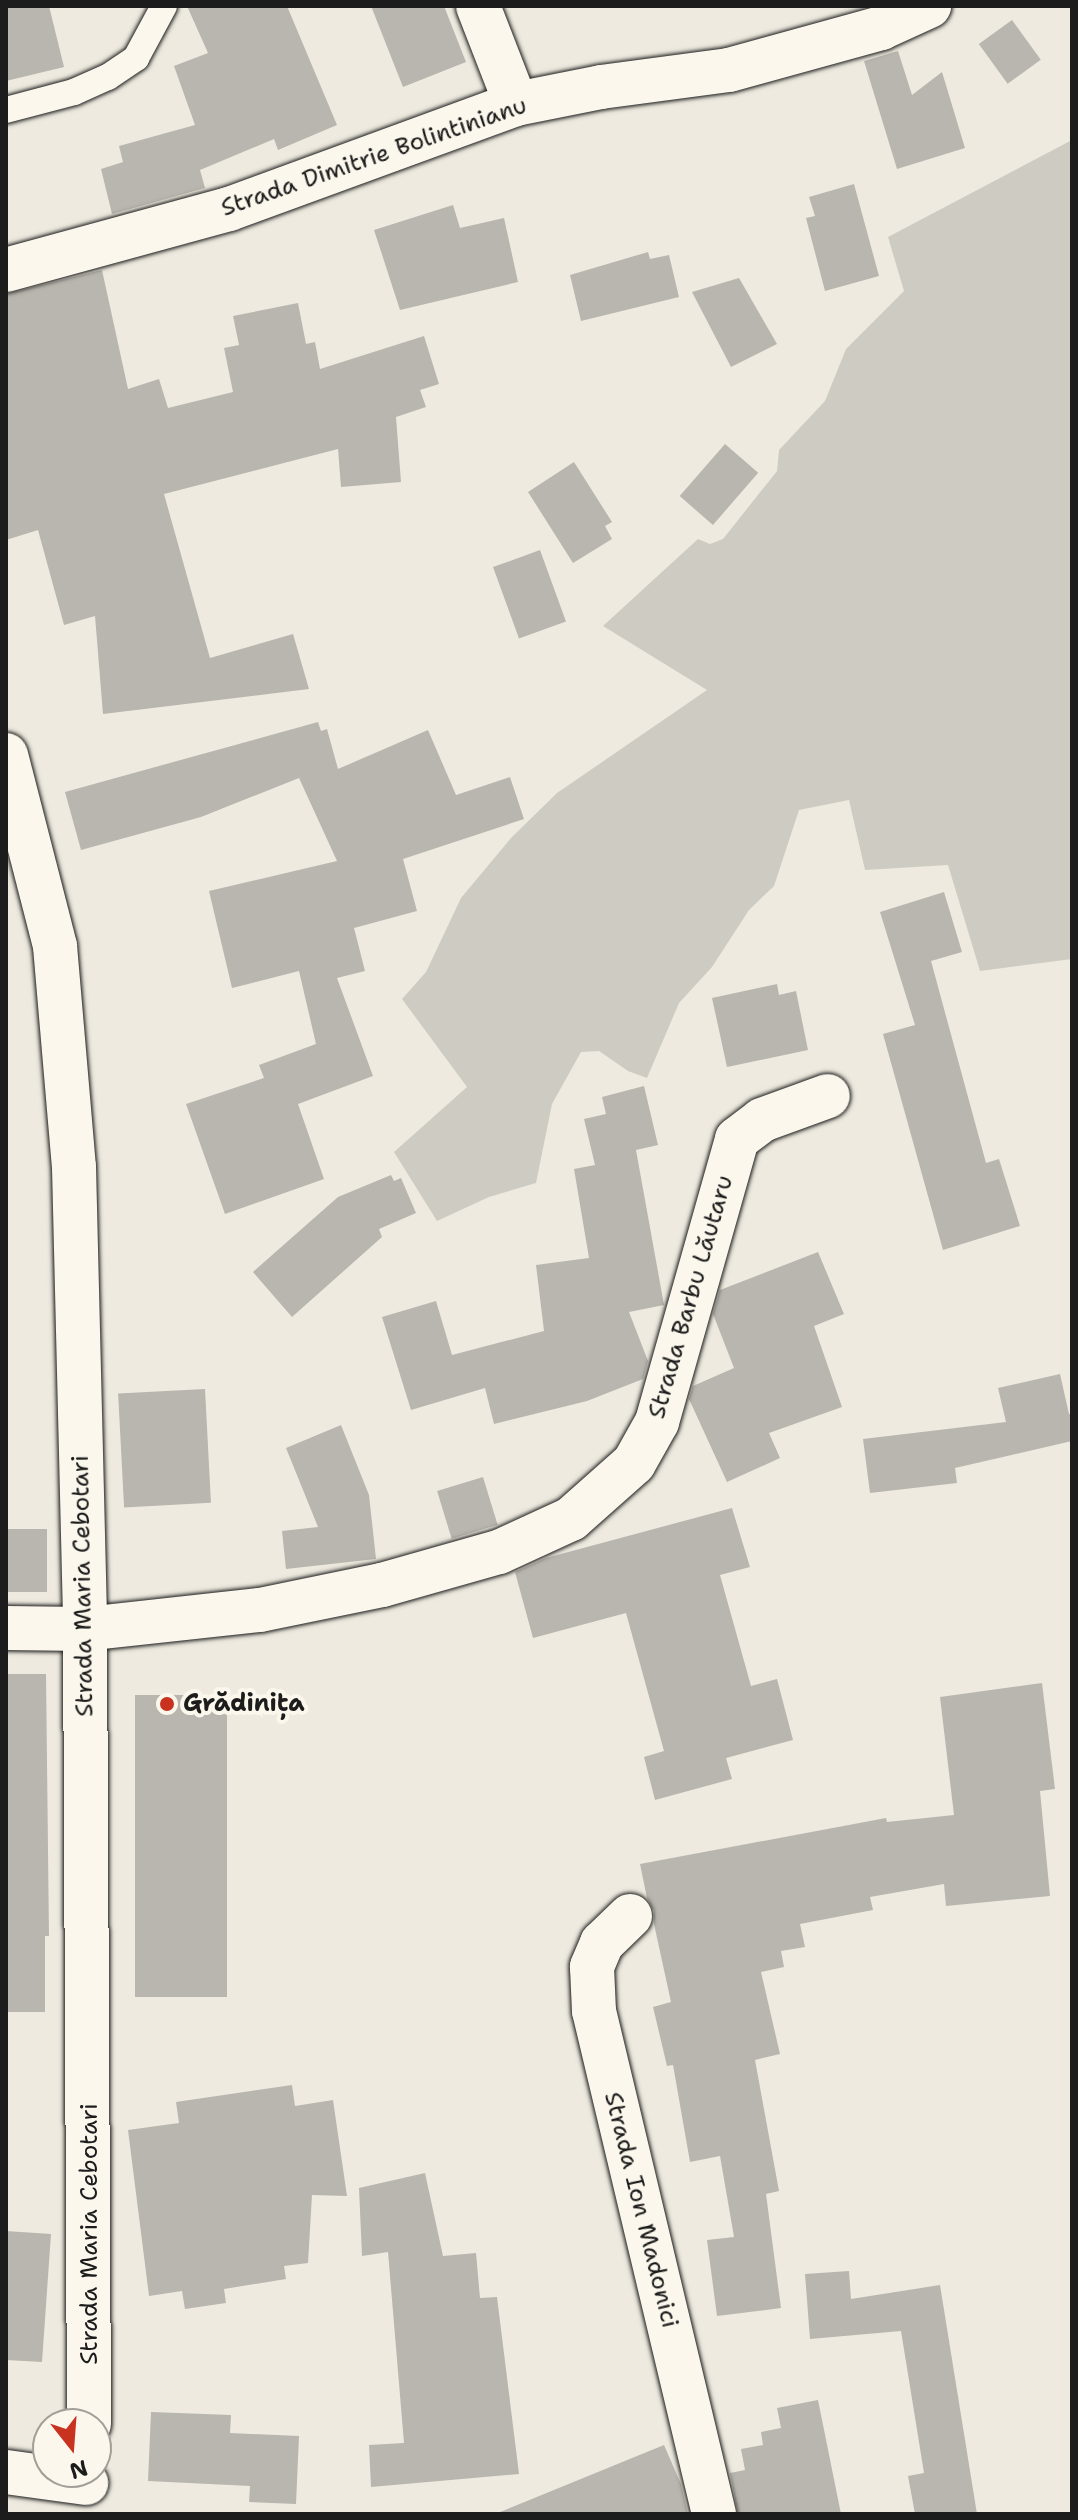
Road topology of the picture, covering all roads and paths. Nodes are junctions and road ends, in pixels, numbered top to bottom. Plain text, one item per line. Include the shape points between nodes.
1 (164, 6) edge
2 (478, 6) edge
3 (929, 6) edge
4 (516, 104) junction
5 (6, 110) edge
6 (6, 270) edge
7 (6, 755) edge
8 (828, 1096) dead end
9 (6, 1628) edge
10 (85, 1629) junction
11 (630, 1916) dead end
12 (89, 2408) edge
13 (6, 2472) edge
14 (86, 2490) edge
15 (714, 2514) edge

1 - 5 lane via 136,58 108,77
2 - 4 street
3 - 4 street, Strada Dimitrie Bolintinianu via 881,28 729,70
4 - 6 street, Strada Dimitrie Bolintinianu via 229,209
7 - 10 street, Strada Maria Cebotari via 55,946 74,1167
8 - 10 street, Strada Barbu Lăutaru via 762,1120 737,1139 657,1422 634,1463 571,1519 499,1552 382,1585 260,1610
9 - 10 street, Strada Barbu Lăutaru
10 - 12 street, Strada Maria Cebotari
11 - 15 street, Strada Ion Madonici via 602,1943 592,1967 594,2011
13 - 14 street

